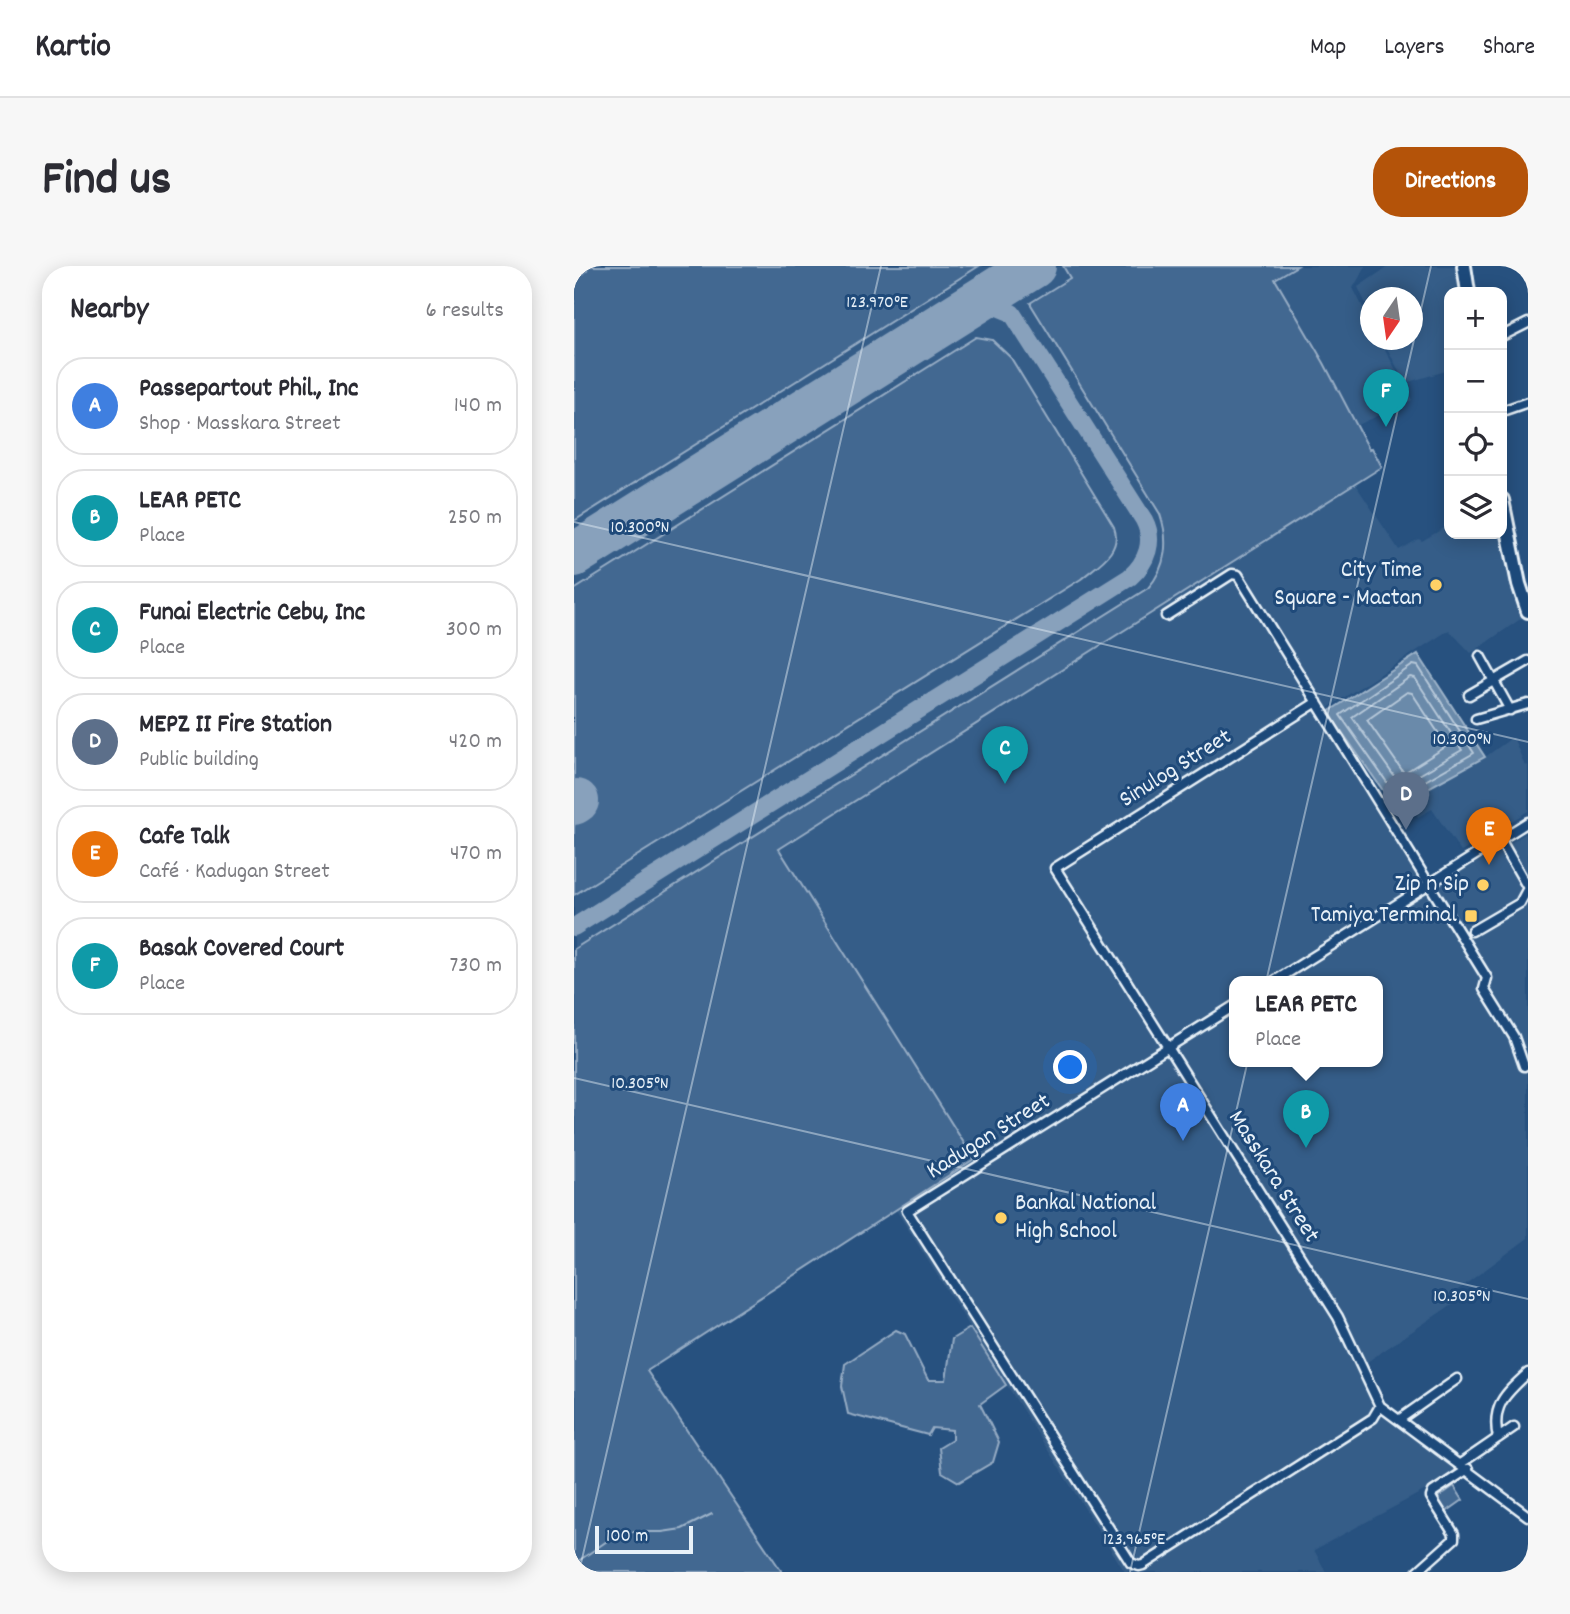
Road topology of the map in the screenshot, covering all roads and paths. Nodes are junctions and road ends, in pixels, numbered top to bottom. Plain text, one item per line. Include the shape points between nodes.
1 (1464, 266) edge
2 (1467, 287) edge
3 (1528, 324) edge
4 (1507, 334) edge
5 (1528, 402) edge
6 (1507, 409) edge
7 (1507, 525) edge
8 (1528, 611) edge
9 (1166, 616) dead end
10 (1480, 656) dead end
11 (1528, 661) edge
12 (1494, 681) junction
13 (1469, 695) dead end
14 (1317, 702) junction
15 (1528, 704) edge
16 (1510, 710) junction
17 (1476, 719) dead end
18 (1528, 822) edge
19 (1500, 839) junction
20 (1055, 868) joint
21 (1428, 884) junction
22 (1528, 888) edge
23 (1472, 931) dead end
24 (1282, 976) edge
25 (1229, 1009) edge
26 (1168, 1048) junction
27 (1524, 1066) dead end
28 (1528, 1373) edge
29 (1457, 1379) dead end
30 (1380, 1406) junction
31 (1400, 1419) junction
32 (1514, 1427) dead end
33 (1498, 1438) junction
34 (1464, 1467) junction
35 (1528, 1516) edge
36 (1417, 1572) edge

1 - 2 main road
3 - 4 street
5 - 6 street
7 - 8 main road
9 - 14 street via 1236,574
10 - 12 street
11 - 12 street
12 - 13 street
12 - 16 street
14 - 20 street, Sinulog Street
14 - 21 street
15 - 16 street
16 - 17 street
18 - 19 street
19 - 21 street
19 - 22 street
20 - 26 street, Masskara Street
21 - 24 street
21 - 27 street via 1487,978 1484,989 1514,1037
22 - 23 street via 1520,903
25 - 26 street, Kadugan Street
26 - 30 street, Masskara Street via 1338,1317
26 - 30 street, Kadugan Street via 907,1211 1135,1566 1373,1418
28 - 33 street via 1498,1406
29 - 31 street
30 - 31 street
31 - 34 street
32 - 33 street
33 - 34 street
34 - 35 street
34 - 36 street via 1431,1497 1454,1539

